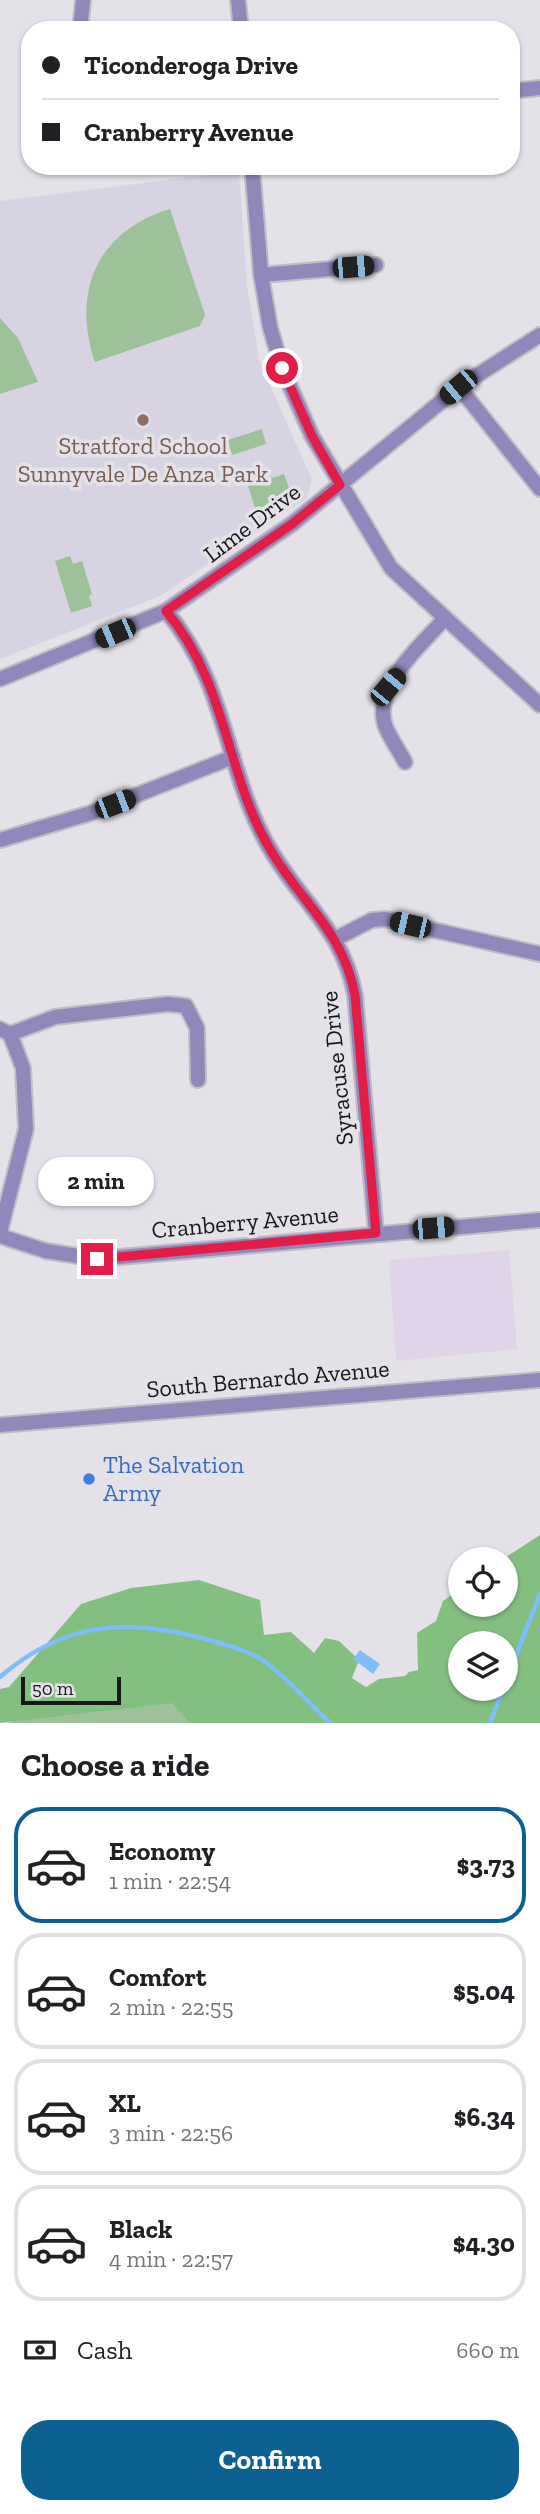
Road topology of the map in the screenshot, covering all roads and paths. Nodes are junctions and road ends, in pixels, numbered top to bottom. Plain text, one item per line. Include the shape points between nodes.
1 (83, 0) edge
2 (238, 0) edge
3 (81, 21) edge
4 (240, 21) edge
5 (540, 88) edge
6 (520, 90) edge
7 (253, 175) edge
8 (376, 265) dead end
9 (261, 275) junction
10 (540, 335) edge
11 (458, 387) junction
12 (340, 485) junction
13 (540, 489) edge
14 (166, 611) junction
15 (445, 618) junction
16 (0, 679) edge
17 (540, 705) edge
18 (233, 757) junction
19 (405, 761) dead end
20 (0, 839) edge
21 (335, 939) junction
22 (540, 954) edge
23 (5, 1031) edge
24 (198, 1080) dead end
25 (540, 1220) edge
26 (376, 1233) junction
27 (0, 1234) edge
28 (540, 1380) edge
29 (0, 1424) edge

1 - 3 street
2 - 4 street
5 - 6 street
7 - 9 street
8 - 9 street
9 - 12 street via 282,368
10 - 11 street, Lime Drive
11 - 12 street, Lime Drive
11 - 13 street
12 - 14 street, Lime Drive
12 - 15 street via 391,568
14 - 16 street, Lime Drive
14 - 18 street, Syracuse Drive via 183,631 209,679
15 - 17 street
15 - 19 street via 388,687 383,706 386,727
18 - 20 street via 91,813
18 - 21 street, Syracuse Drive via 249,806 273,854
21 - 22 street via 372,920 384,919
21 - 26 street, Syracuse Drive via 349,966 355,995
23 - 24 street via 55,1017 186,1006 197,1028
23 - 27 street via 23,1068 26,1129
25 - 26 street, Cranberry Avenue
26 - 27 street, Cranberry Avenue via 97,1259 46,1251
28 - 29 street, South Bernardo Avenue

